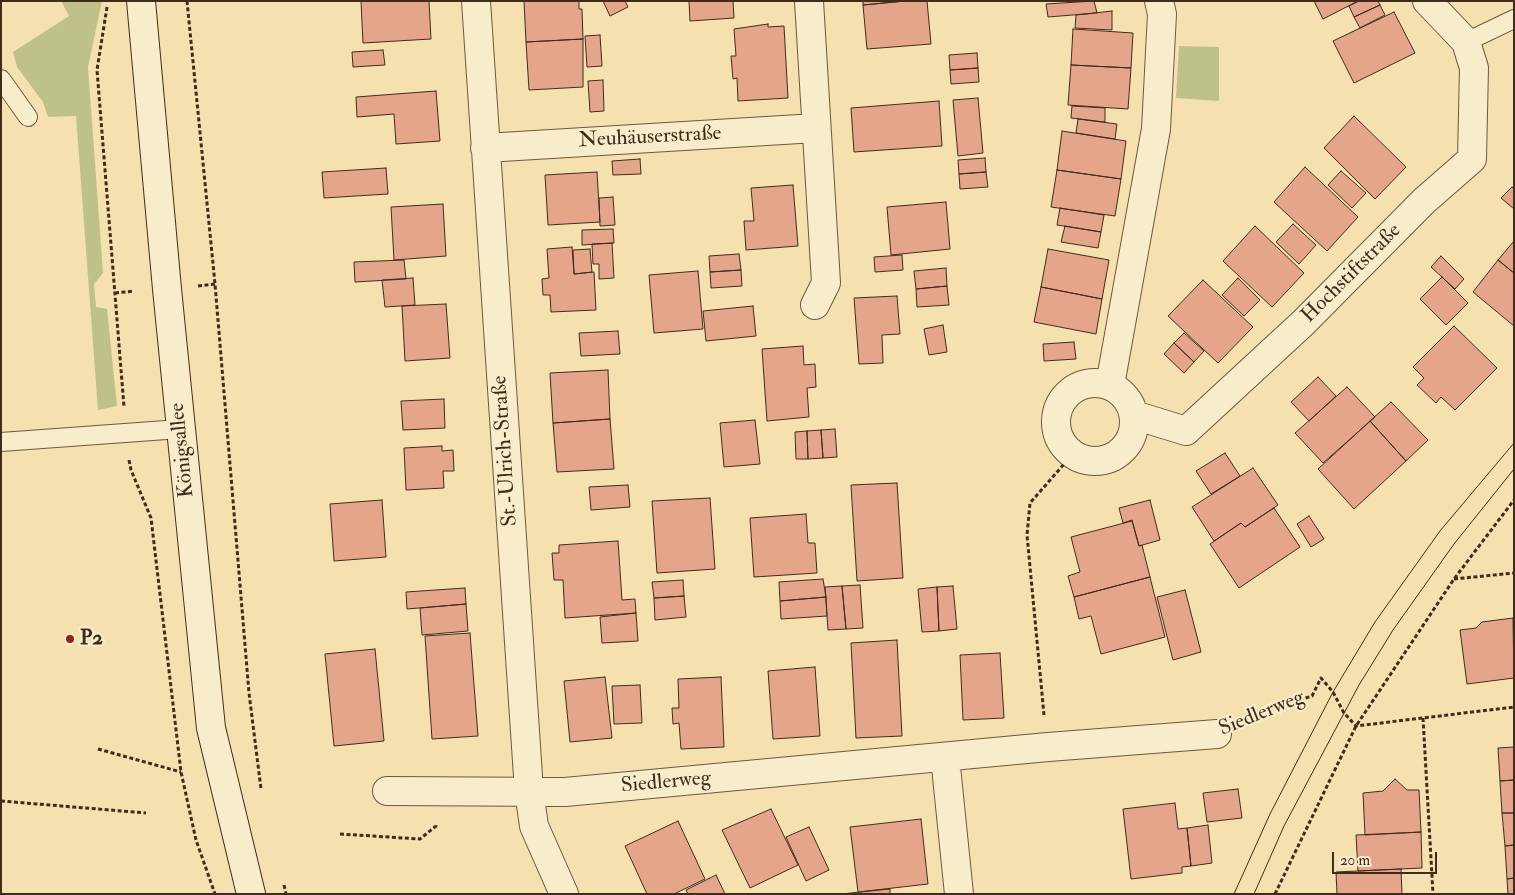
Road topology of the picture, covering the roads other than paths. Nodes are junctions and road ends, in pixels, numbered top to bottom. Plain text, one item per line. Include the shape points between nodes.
1 (141, 1) edge
2 (476, 1) edge
3 (809, 1) edge
4 (1159, 1) edge
5 (1427, 1) edge
6 (1514, 19) edge
7 (1466, 42) junction
8 (1, 79) edge
9 (28, 117) dead end
10 (816, 128) junction
11 (485, 148) junction
12 (815, 305) dead end
13 (1110, 386) junction
14 (1134, 415) junction
15 (180, 429) junction
16 (1, 442) edge
17 (1217, 734) road end
18 (944, 756) junction
19 (387, 791) dead end
20 (529, 791) junction
21 (251, 894) edge
22 (564, 894) edge
23 (959, 894) edge

1 - 15 street, Königsallee
2 - 11 street, St.-Ulrich-Straße
3 - 10 street
4 - 13 street via 1162,14 1156,129
5 - 7 street, Hochstiftstraße
6 - 7 lane
7 - 14 street, Hochstiftstraße via 1474,68 1472,159 1424,201 1303,323 1186,432
8 - 9 lane
10 - 11 street, Neuhäuserstraße
10 - 12 street via 826,283
11 - 20 street, St.-Ulrich-Straße
13 - 14 street via 1121,393
13 - 14 street via 1098,382 1079,386 1064,397 1057,409 1055,422 1063,446 1072,456 1085,461 1111,458 1130,441
15 - 16 lane
15 - 21 street, Königsallee via 211,728
17 - 18 street, Siedlerweg
18 - 20 street, Siedlerweg via 565,792
18 - 23 street
19 - 20 street, Siedlerweg
20 - 22 street, St.-Ulrich-Straße via 534,826

